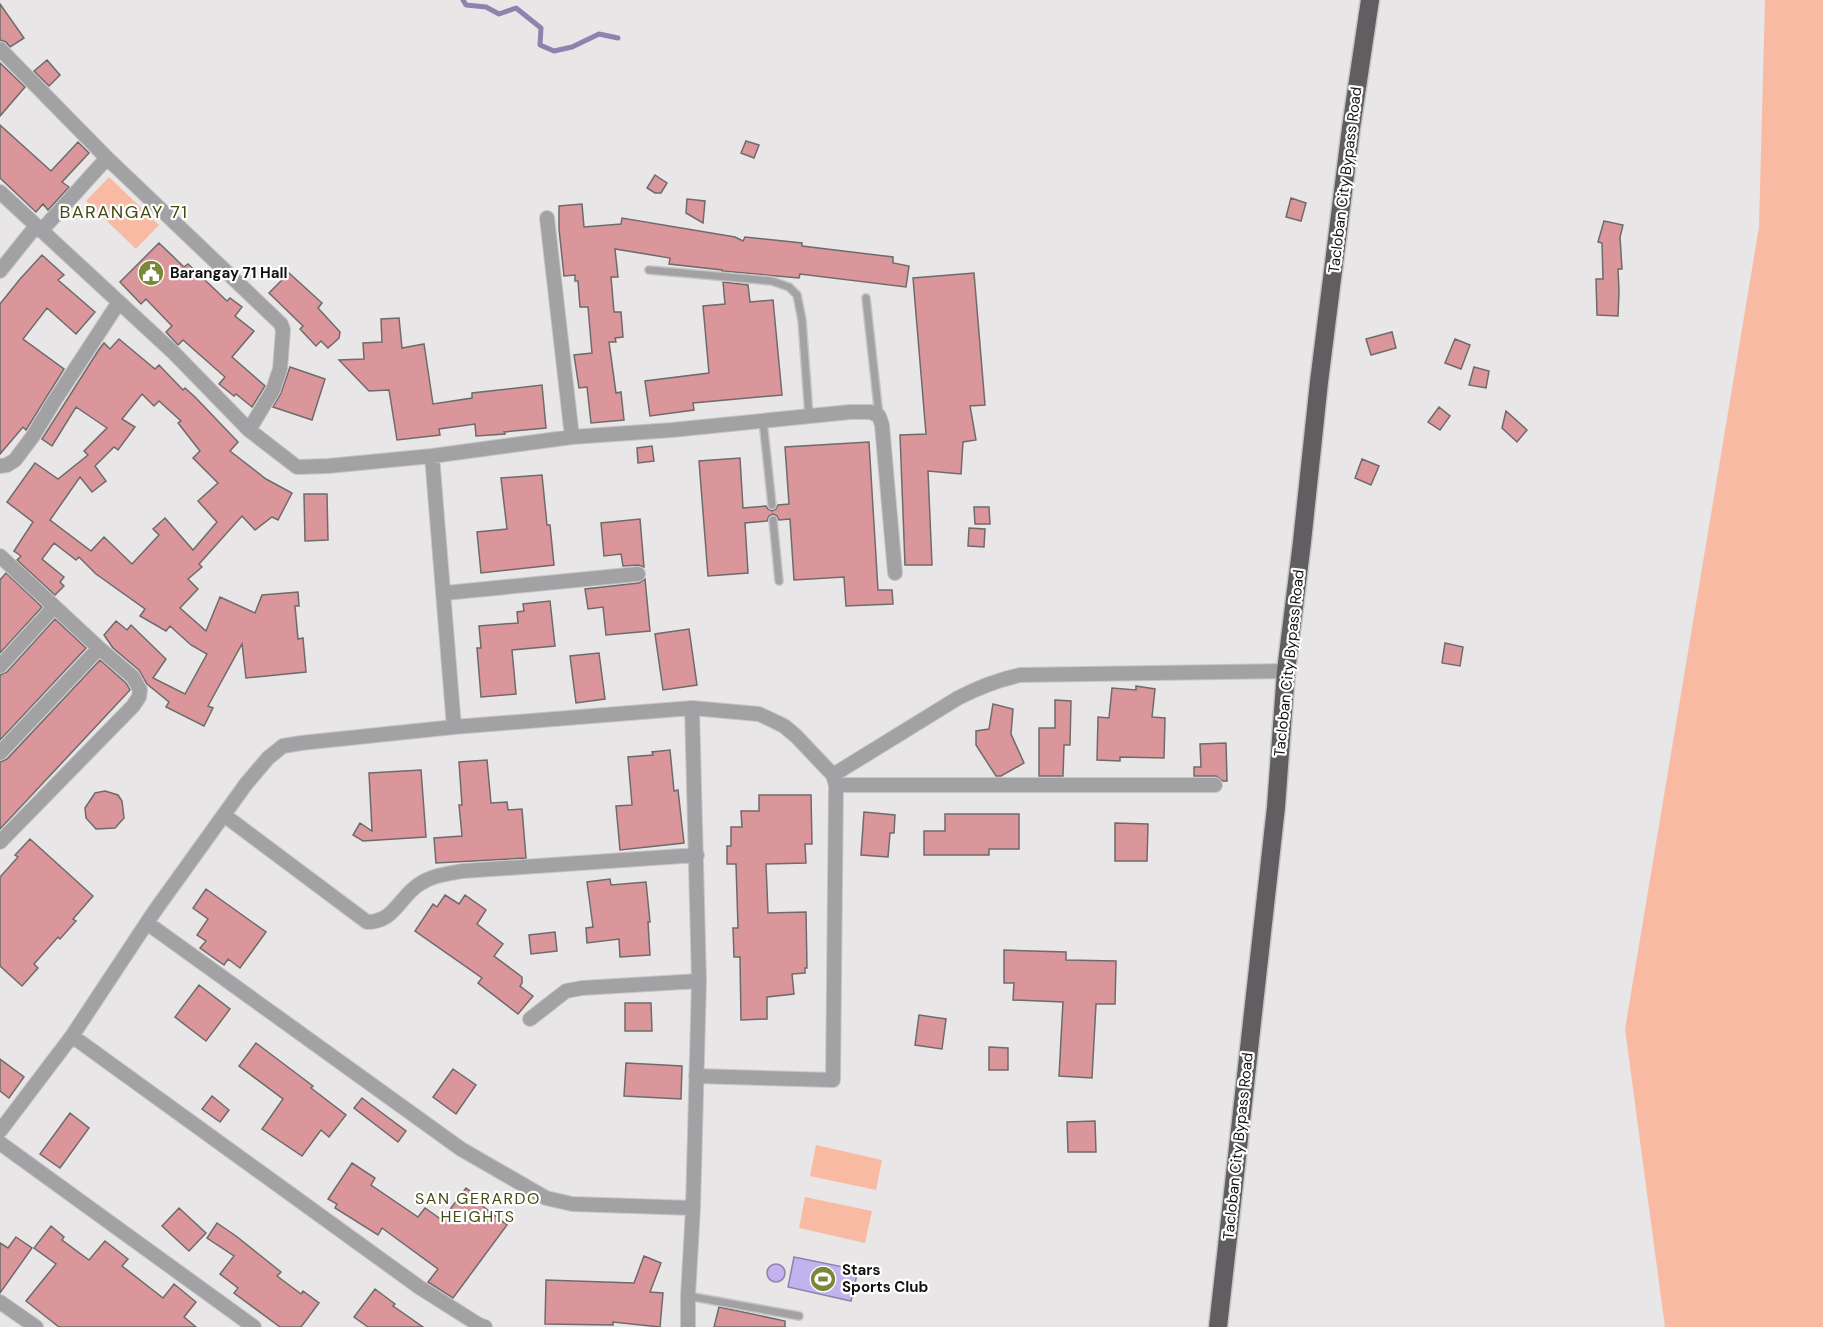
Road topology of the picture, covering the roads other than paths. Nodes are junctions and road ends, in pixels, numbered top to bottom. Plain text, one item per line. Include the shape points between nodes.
1 (1370, 0) edge
2 (0, 49) edge
3 (107, 158) junction
4 (0, 192) edge
5 (547, 218) dead end
6 (39, 228) junction
7 (649, 270) dead end
8 (0, 271) edge
9 (866, 298) dead end
10 (119, 302) junction
11 (810, 416) junction
12 (879, 416) junction
13 (763, 421) junction
14 (249, 430) junction
15 (572, 437) junction
16 (432, 456) junction
17 (0, 466) edge
18 (772, 505) dead end
19 (773, 520) dead end
20 (2, 562) edge
21 (895, 573) dead end
22 (638, 574) dead end
23 (779, 581) dead end
24 (444, 593) junction
25 (54, 607) junction
26 (99, 648) junction
27 (0, 666) edge
28 (1286, 671) junction
29 (692, 708) junction
30 (454, 727) junction
31 (0, 753) edge
32 (835, 780) junction
33 (1215, 785) dead end
34 (224, 814) junction
35 (0, 842) edge
36 (697, 855) junction
37 (147, 923) junction
38 (699, 981) junction
39 (530, 1019) dead end
40 (72, 1036) junction
41 (696, 1076) junction
42 (0, 1131) edge
43 (0, 1143) edge
44 (693, 1208) junction
45 (688, 1296) junction
46 (0, 1302) edge
47 (799, 1316) dead end
48 (36, 1327) edge
49 (254, 1327) edge
50 (485, 1327) edge
51 (688, 1327) edge
52 (1218, 1327) edge

1 - 28 highway, Tacloban City Bypass Road via 1322,359
2 - 3 street
3 - 6 street
3 - 14 street via 281,324 280,369 273,390
4 - 6 street
5 - 15 street
6 - 8 street
6 - 10 street
7 - 11 lane via 772,281 789,287 796,295 802,320
9 - 12 lane
10 - 14 street
10 - 17 street via 15,460
11 - 12 street via 871,411
11 - 13 street
12 - 21 street
13 - 15 street
13 - 18 lane
14 - 16 street via 297,467
15 - 16 street
16 - 24 street
19 - 23 lane
20 - 25 street
22 - 24 street
24 - 30 street
25 - 26 street
25 - 27 street
26 - 31 street
26 - 35 street via 133,677 139,697
28 - 32 street via 1020,675 998,680 958,698
28 - 52 highway, Tacloban City Bypass Road via 1276,807
29 - 30 street
29 - 32 street via 759,714 784,726
29 - 36 street
30 - 34 street via 283,746 268,758
32 - 33 street
32 - 41 street via 833,1080
34 - 36 street via 367,922 386,918 417,885 434,876
34 - 37 street
36 - 38 street
37 - 40 street
37 - 44 street via 461,1149 546,1198 572,1204
38 - 39 street via 582,988 566,992
38 - 41 street
40 - 42 street
40 - 50 street via 419,1287
41 - 44 street
43 - 49 street
44 - 45 street
45 - 47 lane
45 - 51 street
46 - 48 street

